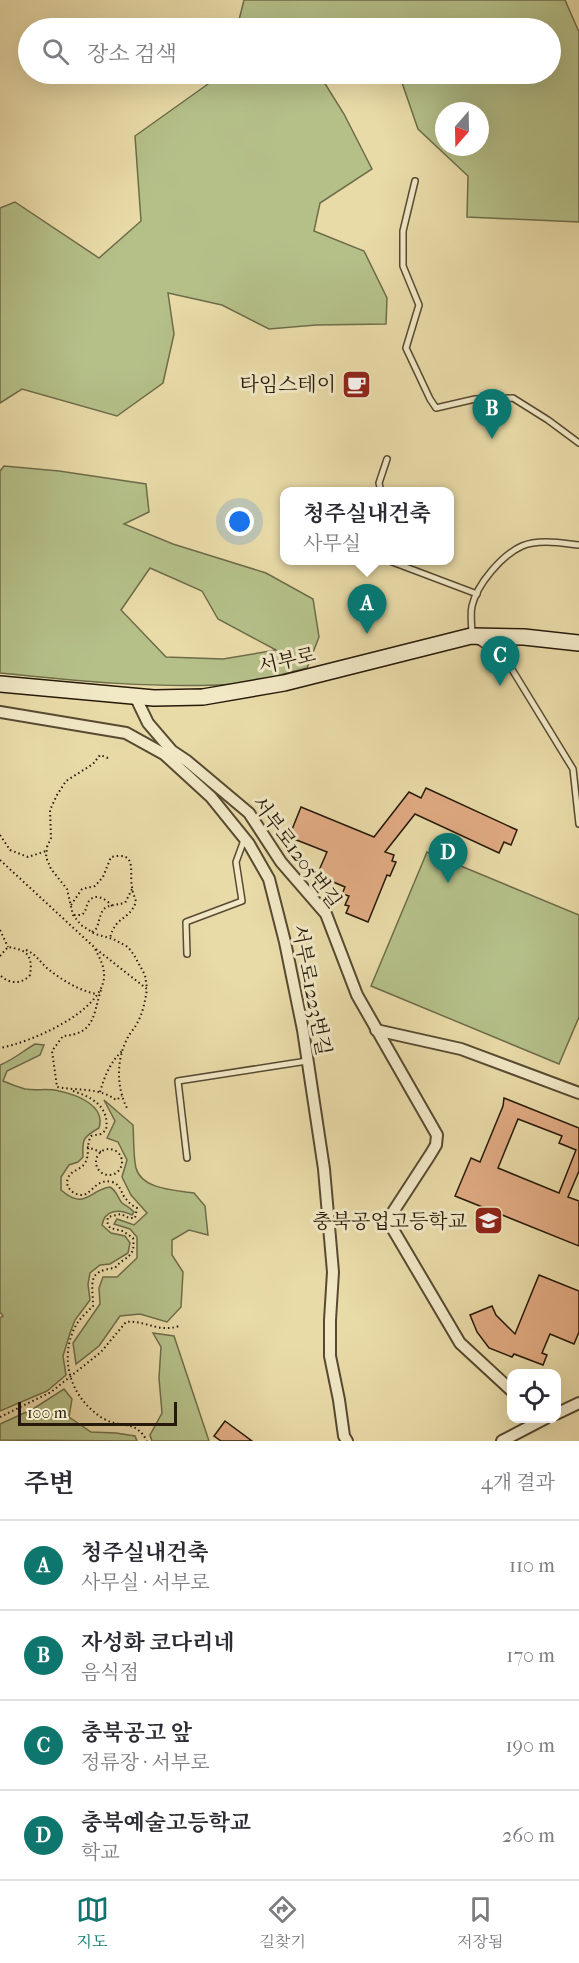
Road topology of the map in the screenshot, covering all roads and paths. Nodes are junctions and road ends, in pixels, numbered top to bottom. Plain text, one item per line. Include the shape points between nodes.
1 (415, 181) dead end
2 (579, 443) edge
3 (387, 459) dead end
4 (380, 487) edge
5 (579, 544) edge
6 (398, 565) edge
7 (477, 594) junction
8 (471, 636) junction
9 (579, 644) edge
10 (0, 684) edge
11 (135, 696) junction
12 (0, 712) edge
13 (108, 758) dead end
14 (218, 787) junction
15 (209, 795) junction
16 (579, 824) edge
17 (0, 836) edge
18 (244, 838) junction
19 (46, 851) junction
20 (0, 860) edge
21 (132, 889) junction
22 (71, 906) junction
23 (112, 906) junction
24 (74, 915) junction
25 (0, 930) edge
26 (92, 932) junction
27 (110, 938) junction
28 (8, 947) junction
29 (94, 947) junction
30 (23, 950) junction
31 (1, 952) edge
32 (187, 954) dead end
33 (0, 956) edge
34 (0, 976) edge
35 (102, 987) junction
36 (147, 989) junction
37 (97, 994) junction
38 (376, 1030) junction
39 (0, 1048) edge
40 (122, 1051) junction
41 (307, 1061) junction
42 (73, 1091) junction
43 (99, 1092) junction
44 (579, 1093) edge
45 (122, 1096) junction
46 (128, 1110) dead end
47 (87, 1146) junction
48 (101, 1152) junction
49 (187, 1158) dead end
50 (110, 1175) junction
51 (110, 1182) junction
52 (179, 1326) dead end
53 (70, 1376) junction
54 (507, 1386) edge
55 (579, 1403) edge
56 (561, 1412) edge
57 (0, 1416) edge
58 (536, 1423) edge
59 (147, 1441) edge
60 (347, 1441) edge
61 (502, 1441) edge

1 - 2 lane via 403,231 403,266 419,305 406,348 429,399 436,408 475,399 513,398
3 - 4 lane
5 - 7 lane via 549,542 523,546 496,565
6 - 7 lane
7 - 8 lane via 472,607
8 - 9 main road, 서부로
8 - 11 main road, 서부로 via 239,692 203,697
8 - 16 lane via 505,658 573,770
10 - 11 main road, 서부로
11 - 14 street, 서부로1205번길 via 148,723 172,751
12 - 15 street, 서부로1223번길 via 126,733 164,754
13 - 19 path via 100,755 66,781 50,810 51,838
14 - 15 street
14 - 38 street, 서부로1205번길 via 249,813 281,862 326,914 357,995
15 - 18 street, 서부로1223번길
17 - 19 path via 10,850 28,857
18 - 32 lane via 236,862 242,901 186,922
18 - 41 street, 서부로1223번길 via 269,879
19 - 22 path via 51,868 67,889
20 - 29 path
21 - 22 path via 128,858 111,857 104,877 82,889
21 - 23 path via 125,903
21 - 27 path via 136,902 133,909 119,920
22 - 24 path
23 - 24 path via 106,899 93,898 82,915
23 - 26 path via 100,913 97,928
24 - 26 path
25 - 28 path
26 - 27 path
27 - 36 path via 128,947 134,955 145,975
28 - 30 path
28 - 31 path
29 - 35 path via 103,965
29 - 36 path
30 - 34 path via 30,957 30,975 20,982
30 - 37 path via 33,953 68,983
31 - 33 path
35 - 37 path
35 - 42 path via 90,1026 75,1036 63,1036 52,1051 57,1087
36 - 40 path via 138,1023
37 - 39 path via 72,1018 43,1035
38 - 44 street via 461,1049
38 - 54 street via 437,1135 436,1145 391,1215 391,1226 460,1343
40 - 43 path via 106,1072
40 - 45 path
41 - 49 lane via 178,1081
41 - 60 street, 서부로1223번길 via 324,1169 333,1272 330,1356
42 - 43 path
42 - 47 path via 96,1101 108,1123 101,1134 91,1136
43 - 45 path via 116,1100
45 - 46 path
47 - 48 path
47 - 51 path via 87,1160 72,1172 67,1186 80,1195 93,1186
48 - 50 path via 96,1160 98,1168
48 - 50 path via 112,1149 122,1158 119,1171
50 - 51 path
51 - 53 path via 137,1208 135,1218 113,1215 107,1222 110,1228 130,1234 133,1251 115,1268 97,1272 92,1279 93,1306 76,1326 67,1356
52 - 53 path via 169,1329 126,1322 101,1352
53 - 57 path via 51,1392
53 - 59 path via 77,1394 91,1410 107,1420 135,1427
55 - 56 street
58 - 61 street

